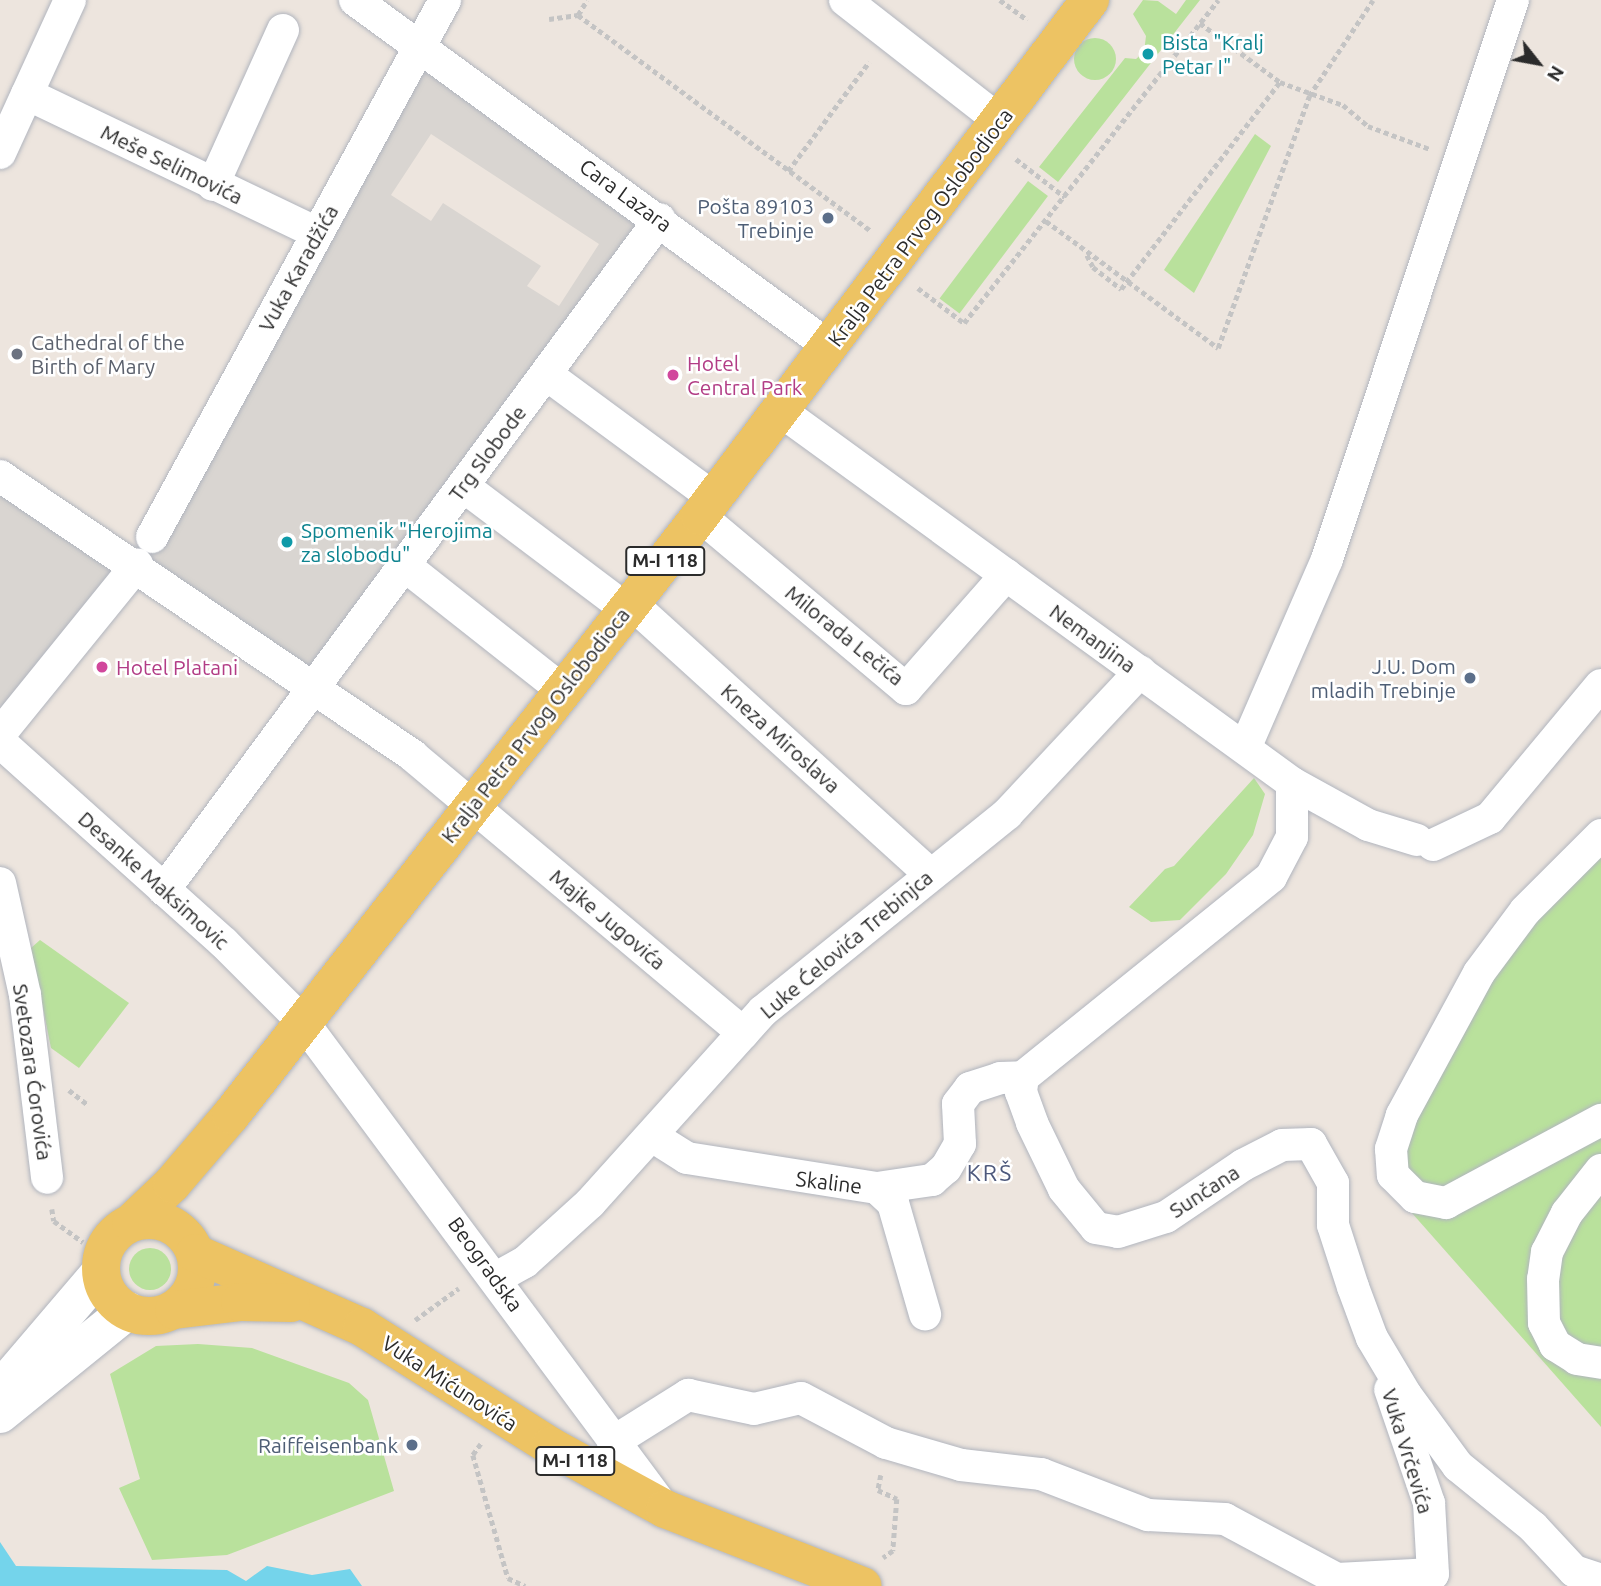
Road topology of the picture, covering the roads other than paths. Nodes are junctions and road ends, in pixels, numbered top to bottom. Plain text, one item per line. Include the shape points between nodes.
1 (70, 0) edge
2 (355, 0) edge
3 (445, 0) edge
4 (845, 0) edge
5 (1090, 0) edge
6 (1513, 0) edge
7 (283, 30) dead end
8 (419, 47) junction
9 (27, 94) junction
10 (1006, 139) junction
11 (0, 153) edge
12 (213, 185) junction
13 (660, 219) junction
14 (317, 233) junction
15 (830, 347) junction
16 (545, 374) junction
17 (782, 412) junction
18 (0, 476) edge
19 (463, 486) junction
20 (707, 507) junction
21 (152, 537) dead end
22 (136, 565) junction
23 (404, 565) junction
24 (1006, 575) junction
25 (629, 606) junction
26 (1140, 672) junction
27 (1601, 685) edge
28 (313, 688) junction
29 (562, 690) junction
30 (0, 734) edge
31 (0, 742) edge
32 (1245, 748) junction
33 (1292, 783) junction
34 (472, 804) junction
35 (1601, 835) edge
36 (930, 874) junction
37 (0, 883) edge
38 (164, 890) junction
39 (303, 1022) junction
40 (743, 1033) junction
41 (1023, 1077) junction
42 (231, 1115) junction
43 (1601, 1120) edge
44 (652, 1136) junction
45 (1601, 1170) edge
46 (47, 1178) dead end
47 (877, 1188) junction
48 (131, 1223) junction
49 (185, 1241) junction
50 (95, 1260) junction
51 (496, 1278) junction
52 (304, 1304) junction
53 (174, 1310) junction
54 (127, 1311) junction
55 (925, 1314) dead end
56 (1372, 1338) junction
57 (1601, 1363) edge
58 (0, 1391) edge
59 (0, 1414) edge
60 (613, 1441) junction
61 (665, 1509) junction
62 (1601, 1580) edge
63 (862, 1586) edge

1 - 9 street
2 - 8 street, Cara Lazara
3 - 8 street, Vuka Karadžića
4 - 10 street
5 - 10 main road, Kralja Petra Prvog Oslobodioca / M-I 118
6 - 32 street via 1327,559
7 - 12 street
8 - 13 street, Cara Lazara
8 - 14 street, Vuka Karadžića
9 - 11 street
9 - 12 street, Meše Selimovića
10 - 15 main road, Kralja Petra Prvog Oslobodioca / M-I 118 via 907,269
12 - 14 street, Meše Selimovića
13 - 15 street, Cara Lazara
13 - 16 street, Trg Slobode
14 - 21 street, Vuka Karadžića
15 - 17 main road, Kralja Petra Prvog Oslobodioca / M-I 118
16 - 19 street, Trg Slobode
16 - 20 street
17 - 20 main road, Kralja Petra Prvog Oslobodioca / M-I 118
17 - 24 street, Nemanjina
18 - 22 street, Majke Jugovića
19 - 23 street, Trg Slobode
19 - 25 street, Kneza Miroslava
20 - 24 street, Milorada Lečića via 906,689
20 - 25 main road, Kralja Petra Prvog Oslobodioca / M-I 118
22 - 28 street, Majke Jugovića
22 - 30 street
23 - 28 street, Trg Slobode
23 - 29 street
24 - 26 street, Nemanjina
25 - 29 main road, Kralja Petra Prvog Oslobodioca / M-I 118
25 - 36 street, Kneza Miroslava
26 - 32 street, Nemanjina
26 - 36 street, Luke Ćelovića Trebinjca via 1007,814
27 - 33 street, Nemanjina via 1490,818 1425,842 1368,825
28 - 34 street, Majke Jugovića via 413,756
28 - 38 street, Trg Slobode
29 - 34 main road, Kralja Petra Prvog Oslobodioca / M-I 118
31 - 38 street, Desanke Maksimovic
32 - 33 street, Nemanjina
33 - 41 street via 1292,837 1271,877
34 - 39 main road, Kralja Petra Prvog Oslobodioca / M-I 118
34 - 40 street, Majke Jugovića
35 - 43 street via 1525,911 1479,974 1402,1115 1391,1149 1393,1175 1415,1197 1446,1203
36 - 40 street, Luke Ćelovića Trebinjca via 763,1011
37 - 46 street, Svetozara Ćorovića via 25,995
38 - 39 street, Desanke Maksimovic
39 - 42 main road, Kralja Petra Prvog Oslobodioca / M-I 118
39 - 51 street, Beogradska
40 - 44 street, Luke Ćelovića Trebinjca
41 - 47 street via 1000,1078 970,1088 958,1104 960,1144 946,1168 932,1180
41 - 56 street, Sunčana via 1021,1092 1028,1112 1064,1189 1096,1228 1118,1232 1167,1217 1243,1165 1282,1145 1311,1144 1333,1183 1333,1225
42 - 48 main road, M-I 118 via 172,1184
42 - 49 main road, M-I 118 via 197,1173
44 - 47 street, Skaline via 687,1158
44 - 51 street, Luke Ćelovića Trebinjca via 553,1239
45 - 57 street via 1567,1213 1547,1252 1543,1279 1544,1323 1555,1345 1577,1359
47 - 55 street, Skaline via 893,1203
48 - 49 main road, M-I 118 via 162,1222
48 - 50 main road, M-I 118
49 - 52 main road, Vuka Mićunovića / M-I 118
49 - 53 main road, M-I 118 via 194,1285
50 - 54 main road via 113,1302
50 - 58 street
51 - 60 street, Beogradska
52 - 53 main road, Vuka Mićunovića / M-I 118 via 240,1302
52 - 61 main road, Vuka Mićunovića / M-I 118 via 362,1327 571,1459
53 - 54 main road, M-I 118 via 142,1317
54 - 59 street
56 - 60 street, Vuka Vrčevića via 1429,1503 1433,1574 1337,1579 1226,1519 1148,1515 1041,1474 949,1461 886,1443 801,1398 754,1409 688,1395
56 - 62 street, Sunčana via 1406,1395 1458,1466 1533,1527 1574,1571
60 - 61 street, Beogradska
61 - 63 main road, Vuka Mićunovića / M-I 118

